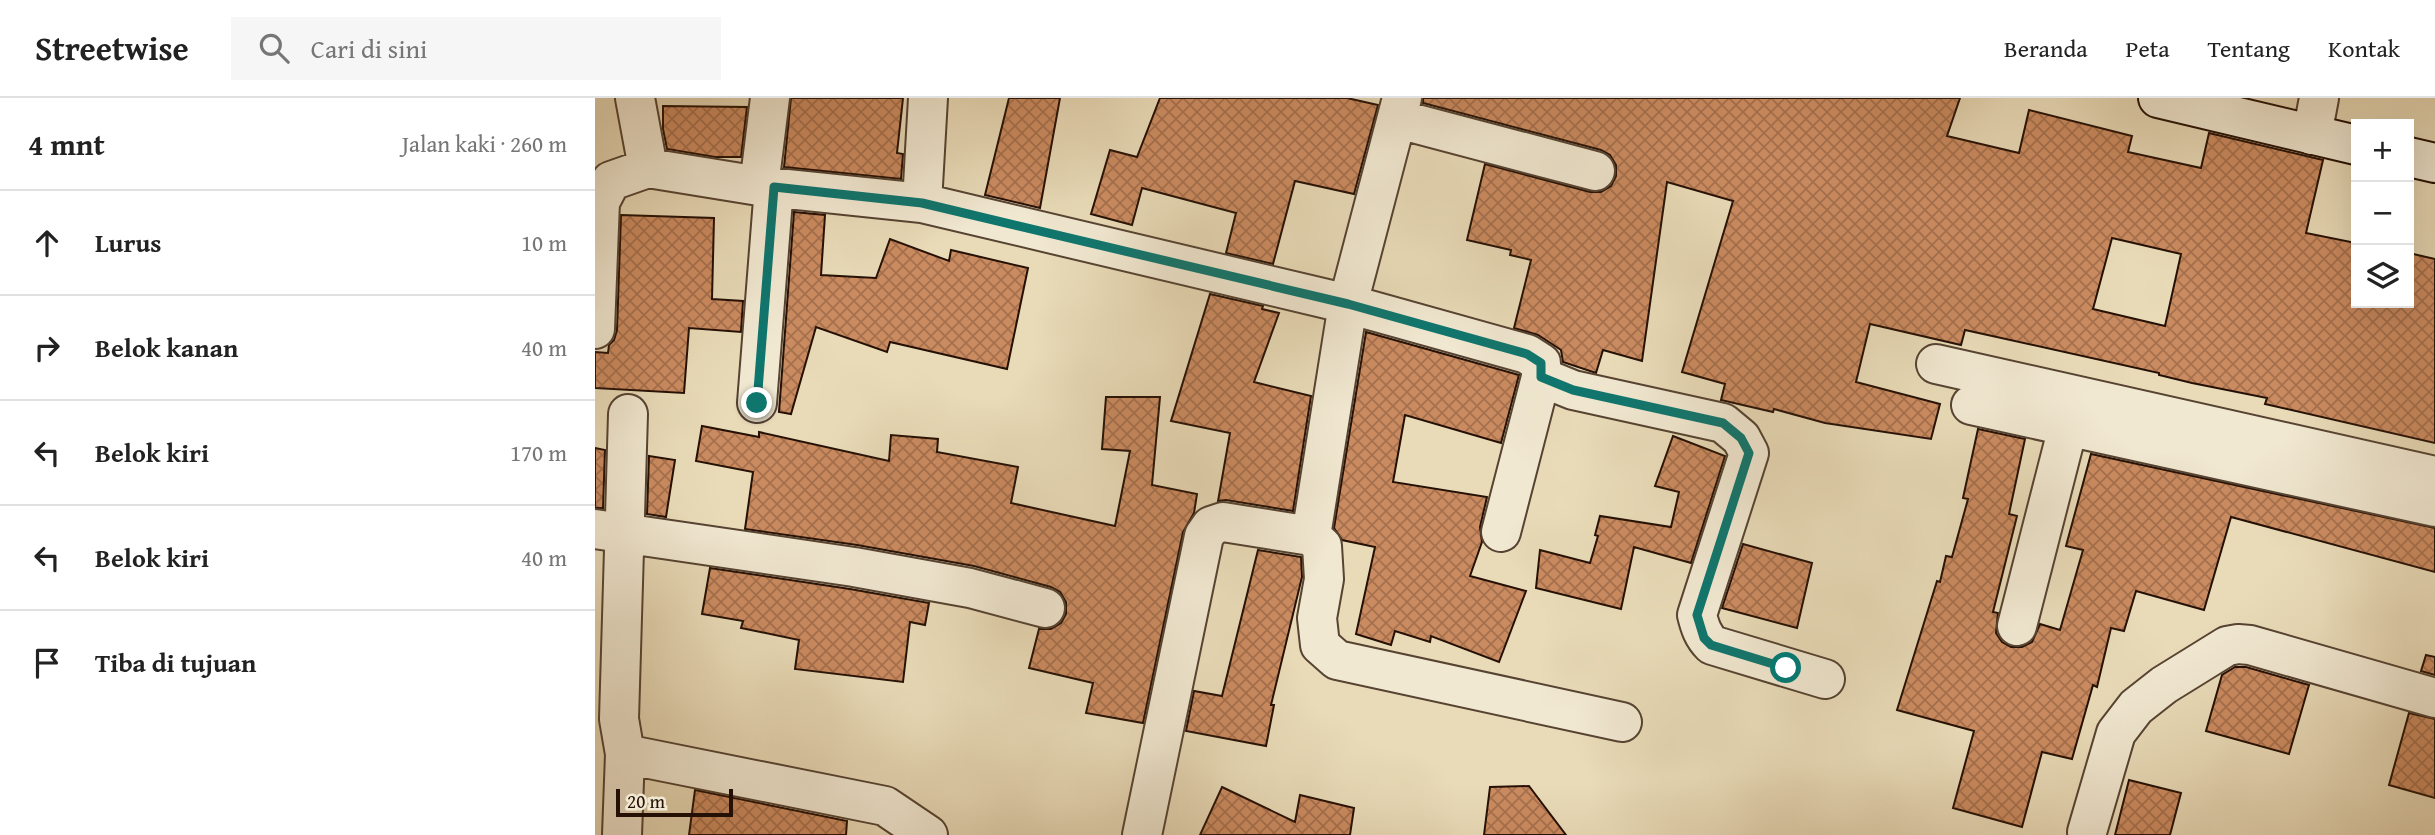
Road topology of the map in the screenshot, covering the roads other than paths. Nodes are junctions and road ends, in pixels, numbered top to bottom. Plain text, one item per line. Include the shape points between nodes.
1 (635, 98) edge
2 (769, 98) edge
3 (928, 98) edge
4 (2158, 98) edge
5 (2319, 98) edge
6 (1400, 108) edge
7 (2312, 135) junction
8 (2351, 144) edge
9 (2414, 158) edge
10 (2435, 163) edge
11 (648, 168) junction
12 (1595, 171) dead end
13 (767, 186) junction
14 (922, 203) junction
15 (1348, 304) junction
16 (595, 328) edge
17 (1936, 364) dead end
18 (1541, 377) junction
19 (757, 403) dead end
20 (1971, 405) dead end
21 (628, 414) dead end
22 (2068, 427) junction
23 (2435, 476) edge
24 (2435, 508) edge
25 (610, 531) edge
26 (1501, 531) dead end
27 (1311, 536) junction
28 (1045, 608) dead end
29 (2017, 626) dead end
30 (1825, 679) dead end
31 (2435, 698) edge
32 (1622, 722) dead end
33 (613, 730) edge
34 (2087, 832) dead end
35 (622, 835) edge
36 (928, 835) edge
37 (1142, 835) edge

1 - 11 street
2 - 13 street
3 - 14 street
4 - 7 street
5 - 7 street
6 - 12 street
6 - 15 street
7 - 8 street
9 - 10 street
11 - 13 street
11 - 16 street via 611,181 600,202
13 - 14 street
13 - 19 street
14 - 15 street
15 - 18 street via 1527,354 1541,363
15 - 27 street
17 - 23 street
18 - 26 street
18 - 30 street via 1573,390 1723,423 1741,438 1749,453 1697,615 1700,627 1711,645
20 - 22 street
21 - 25 street
22 - 24 street
22 - 29 street
25 - 28 street via 970,587
25 - 33 street
27 - 32 street via 1322,547 1324,559 1317,618 1320,645 1337,660
27 - 37 street via 1223,522 1211,526 1204,536
31 - 34 street via 2250,645 2227,646 2164,685 2136,707 2116,733
33 - 35 street
33 - 36 street via 885,806

